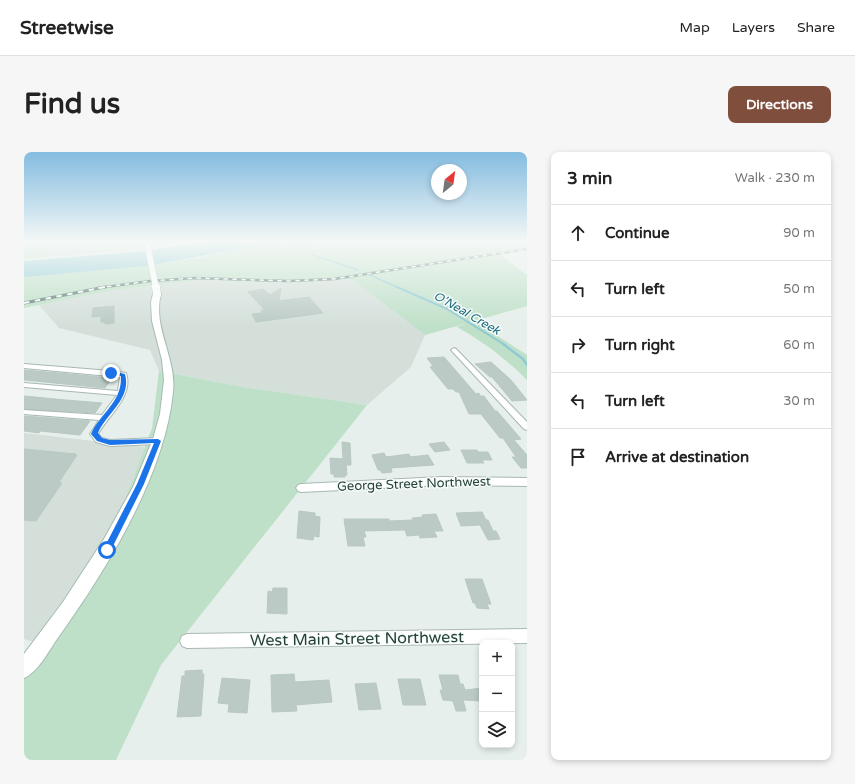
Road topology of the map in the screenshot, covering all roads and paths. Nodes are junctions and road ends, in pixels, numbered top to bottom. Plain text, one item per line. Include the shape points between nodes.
1 (152, 270) edge
2 (454, 350) dead end
3 (24, 366) edge
4 (24, 385) edge
5 (121, 393) junction
6 (24, 412) edge
7 (105, 418) junction
8 (527, 427) edge
9 (158, 441) junction
10 (527, 482) edge
11 (301, 488) dead end
12 (527, 636) edge
13 (186, 641) dead end
14 (24, 669) edge

1 - 9 main road, bridge via 157,294 154,300 157,325 169,368 167,401
2 - 8 street
3 - 5 street via 122,374 124,385
4 - 5 street
5 - 7 street
6 - 7 street
7 - 9 street via 94,434 100,440 110,443
9 - 14 main road via 107,550 68,610
10 - 11 street, George Street Northwest via 442,481
12 - 13 street, West Main Street Northwest

